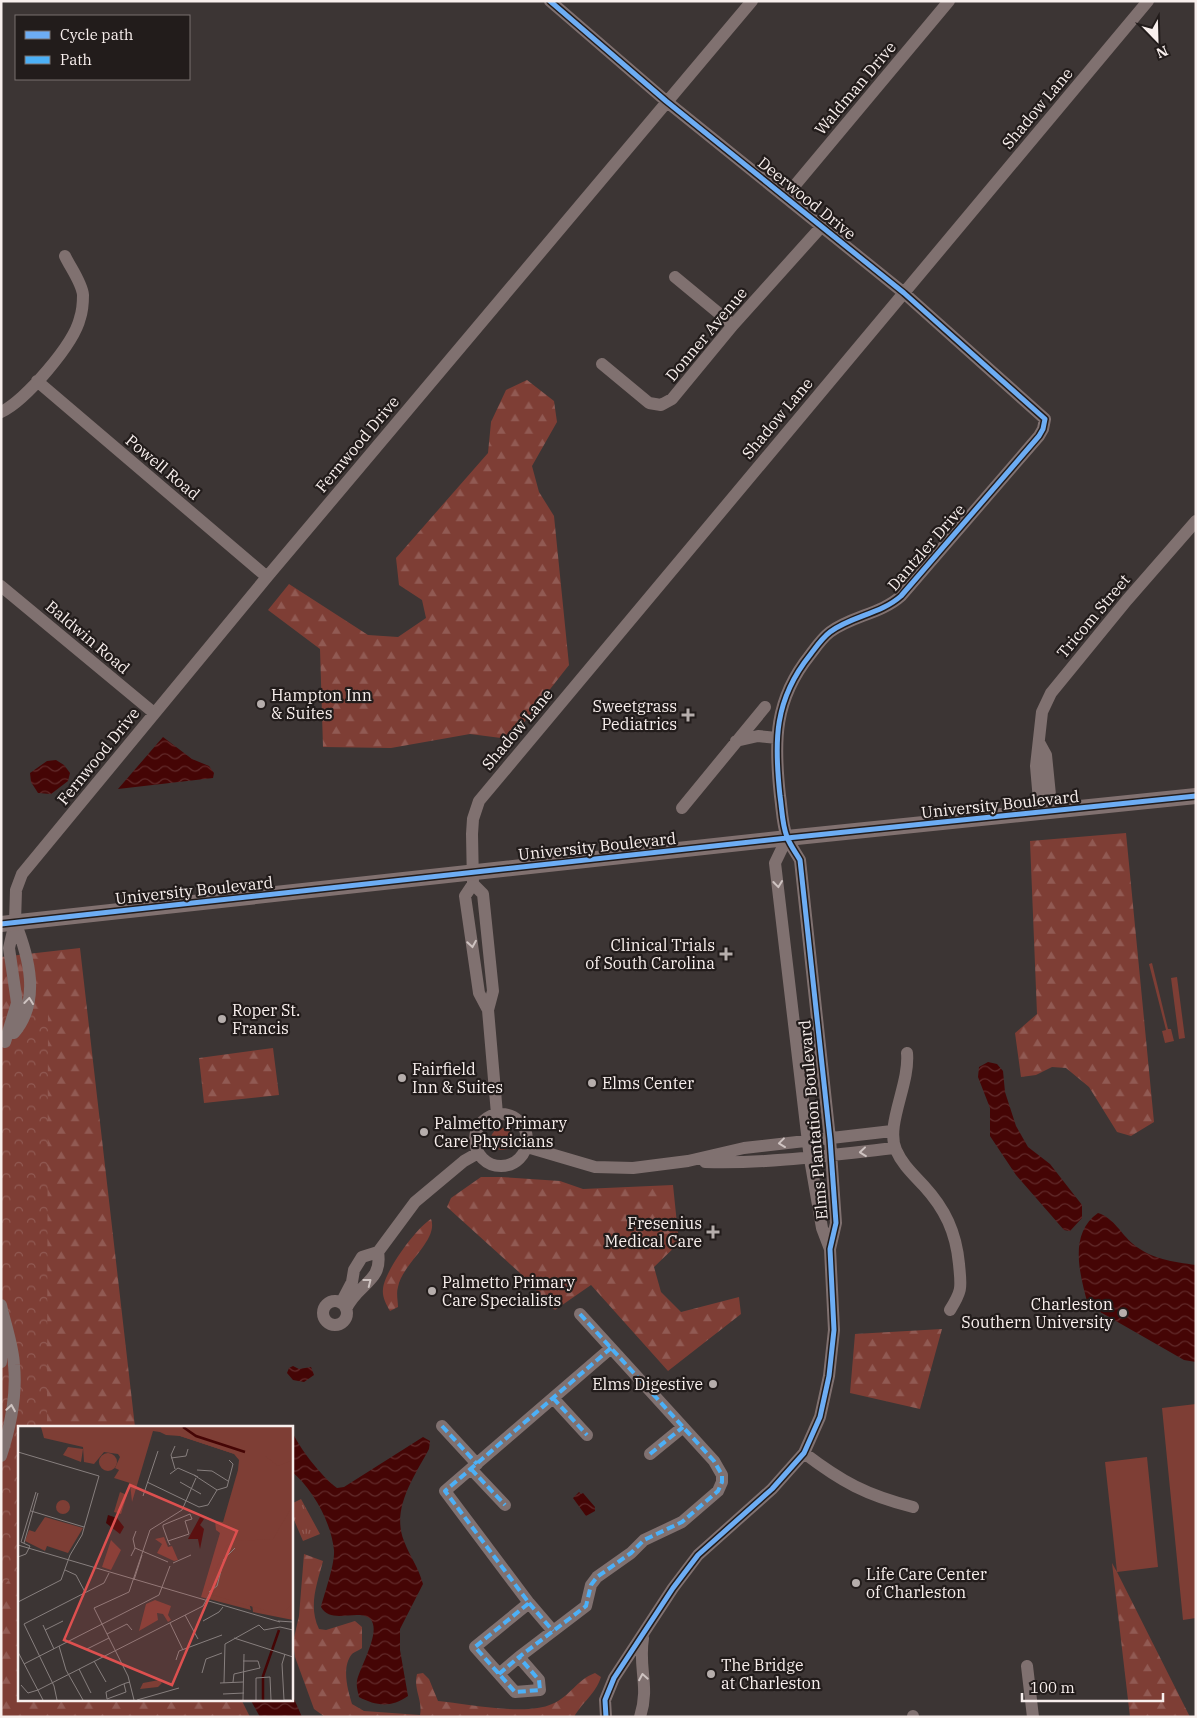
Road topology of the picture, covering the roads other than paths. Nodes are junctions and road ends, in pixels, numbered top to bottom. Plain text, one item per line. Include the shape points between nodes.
1 (550, 1) edge
2 (752, 1) edge
3 (950, 1) edge
4 (1148, 1) edge
5 (666, 102) junction
6 (786, 196) junction
7 (822, 226) junction
8 (65, 256) dead end
9 (676, 277) dead end
10 (904, 293) junction
11 (733, 325) junction
12 (602, 364) dead end
13 (37, 381) junction
14 (1, 412) edge
15 (1045, 418) joint
16 (1193, 530) edge
17 (267, 577) junction
18 (1, 586) edge
19 (765, 707) dead end
20 (154, 713) junction
21 (777, 738) junction
22 (736, 741) junction
23 (1040, 744) junction
24 (1050, 795) dead end
25 (1196, 796) edge
26 (682, 808) dead end
27 (1040, 812) junction
28 (787, 838) junction
29 (472, 878) junction
30 (8, 923) edge
31 (488, 1010) junction
32 (3, 1045) edge
33 (906, 1053) dead end
34 (497, 1114) junction
35 (892, 1132) junction
36 (830, 1139) junction
37 (808, 1140) junction
38 (527, 1147) junction
39 (895, 1148) junction
40 (478, 1153) junction
41 (831, 1155) junction
42 (810, 1159) junction
43 (688, 1161) junction
44 (830, 1249) junction
45 (378, 1252) junction
46 (2, 1307) edge
47 (950, 1310) dead end
48 (580, 1314) dead end
49 (611, 1348) junction
50 (1, 1362) edge
51 (553, 1398) junction
52 (442, 1426) dead end
53 (682, 1427) junction
54 (587, 1435) dead end
55 (804, 1453) junction
56 (650, 1454) dead end
57 (1, 1456) edge
58 (474, 1466) junction
59 (505, 1505) dead end
60 (912, 1507) dead end
61 (529, 1603) junction
62 (553, 1631) junction
63 (643, 1636) junction
64 (520, 1657) junction
65 (1027, 1666) dead end
66 (499, 1674) junction
67 (606, 1717) edge
68 (640, 1717) edge
69 (1033, 1717) edge

1 - 5 street, Deerwood Drive
2 - 5 street, Fernwood Drive
3 - 6 street, Waldman Drive
4 - 10 street, Shadow Lane
5 - 6 street, Deerwood Drive
5 - 17 street, Fernwood Drive
6 - 7 street, Deerwood Drive
7 - 10 street, Deerwood Drive
7 - 11 street, Donner Avenue
8 - 13 street via 83,294 80,320 64,350
9 - 11 street
10 - 15 street, Deerwood Drive
10 - 29 street, Shadow Lane via 485,792 473,819
11 - 12 street, Donner Avenue via 679,392 661,405 649,403
13 - 14 street via 14,406
13 - 17 street, Powell Road
15 - 21 street, Dantzler Drive via 1039,436 901,596 891,605 842,625 824,637 790,685 781,709
16 - 23 street, Tricom Street via 1127,600 1051,693 1042,712
17 - 20 street, Fernwood Drive
18 - 20 street, Baldwin Road
19 - 22 street
20 - 30 street, Fernwood Drive via 22,874
21 - 22 street via 758,736
21 - 28 street, Dantzler Drive via 778,775
22 - 26 street
23 - 24 street, Tricom Street via 1046,755
23 - 27 street, Tricom Street via 1036,766
25 - 27 main road, University Boulevard
27 - 28 main road, University Boulevard
28 - 29 main road, University Boulevard
28 - 36 street, Elms Plantation Boulevard via 800,860
28 -> 37 street, Elms Plantation Boulevard via 775,863
29 - 30 main road, University Boulevard
29 -> 31 street via 465,896 479,993
29 - 31 street via 483,894 493,991
30 - 32 street, Fernwood Drive via 25,946 30,989 29,1008
31 - 34 street
33 - 35 street via 907,1076
34 - 38 street via 520,1121 528,1136
34 - 40 street via 489,1116 478,1129 475,1136
35 - 36 street
35 - 39 street
36 - 37 street
36 - 41 street, Elms Plantation Boulevard
37 - 42 street, Elms Plantation Boulevard
37 -> 43 street via 744,1148
38 - 40 street via 520,1159 506,1166 490,1164
38 - 43 street via 595,1167 633,1168
39 -> 41 street
39 - 47 street via 950,1221 957,1246 961,1292
40 - 45 street via 415,1202
41 - 42 street
41 - 44 street, Elms Plantation Boulevard via 836,1222
42 - 43 street via 737,1163
42 - 44 street, Elms Plantation Boulevard via 822,1228
44 - 55 street, Elms Plantation Boulevard via 834,1330 829,1376 820,1417
45 -> 45 street via 362,1257 354,1270 343,1306 378,1271
46 - 50 street
57 -> 46 street via 13,1398 14,1365
48 - 49 street
49 - 51 street
49 - 53 street
51 - 54 street
51 - 58 street
52 - 58 street
53 - 56 street
53 - 62 street via 714,1461 722,1475 718,1491 682,1522 644,1540 631,1554 597,1577 591,1585 586,1606
55 - 60 street via 852,1486 876,1498
55 - 63 street, Elms Plantation Boulevard via 772,1489 698,1555
58 - 59 street
58 - 61 street via 445,1491
61 - 62 street
61 - 66 street via 474,1647
62 - 64 street
63 - 67 street, Elms Plantation Boulevard via 614,1678 605,1700
68 -> 63 street, Elms Plantation Boulevard via 646,1700 640,1657
64 - 66 street
64 - 66 street via 539,1680 540,1690 515,1692
65 - 69 street

